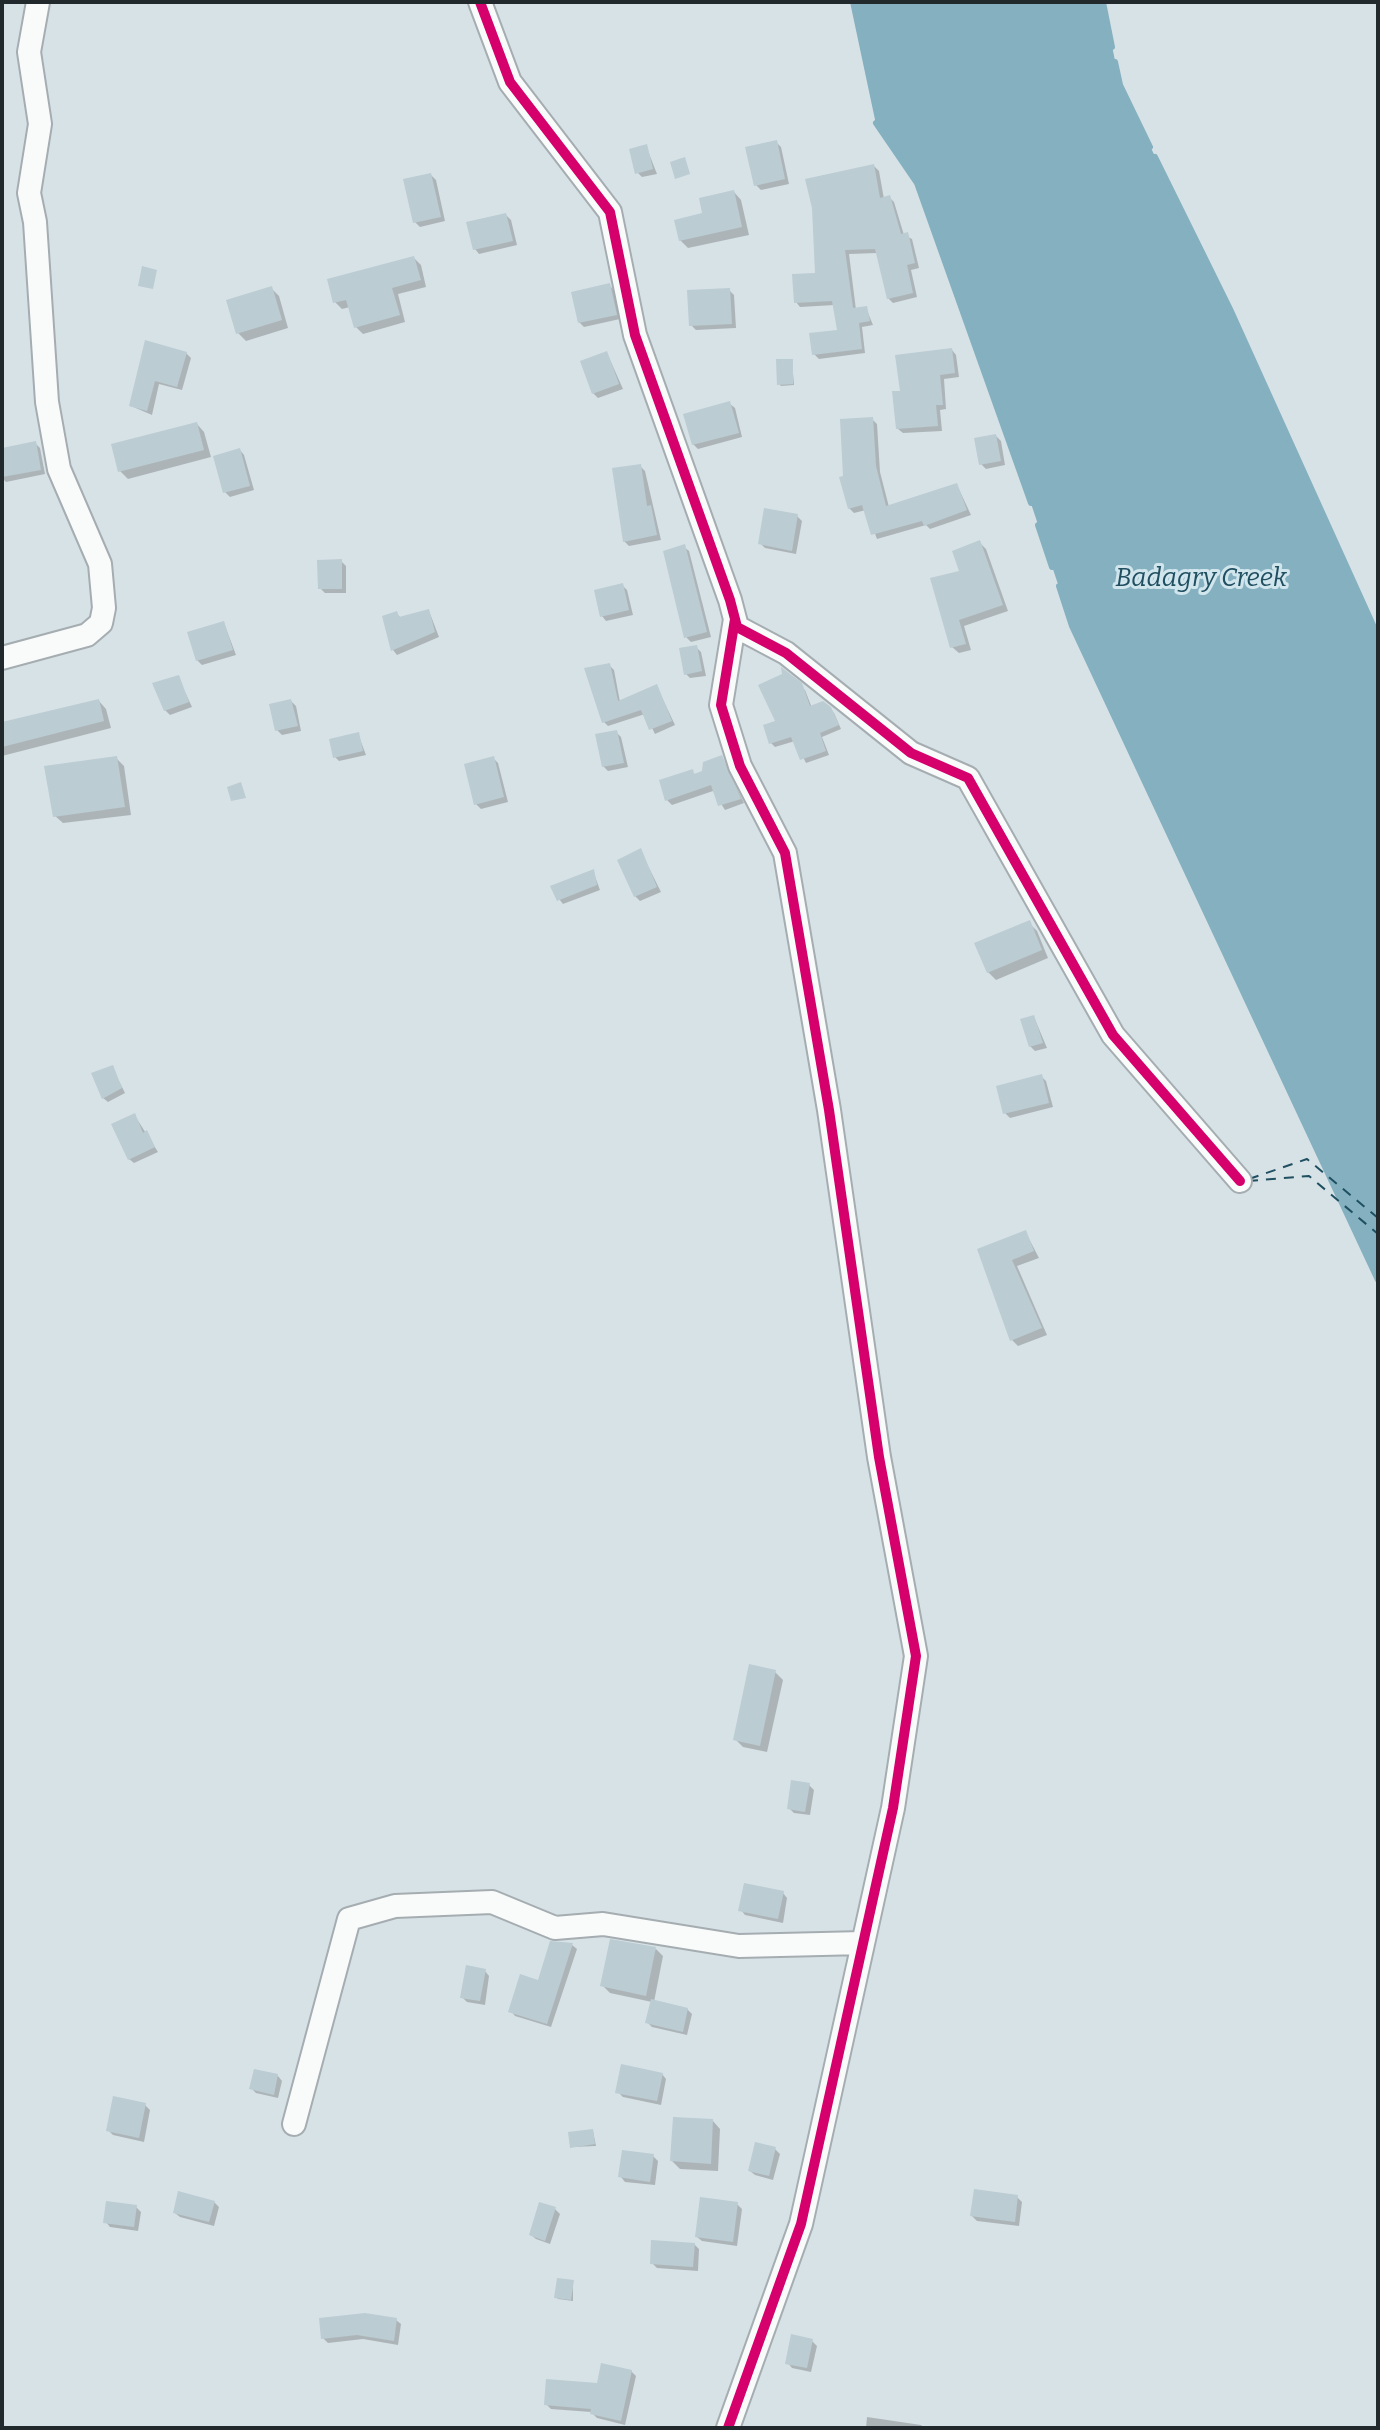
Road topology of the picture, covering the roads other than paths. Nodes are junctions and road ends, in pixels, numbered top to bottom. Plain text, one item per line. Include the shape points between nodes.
1 (38, 2) edge
2 (480, 2) edge
3 (735, 619) junction
4 (2, 658) edge
5 (1240, 1181) dead end
6 (863, 1943) junction
7 (294, 2124) dead end
8 (728, 2428) edge

1 - 4 street via 29,52 40,124 29,193 47,402 59,469 100,564 104,608 101,623 87,635
2 - 3 street via 510,82 610,212 635,335
3 - 5 street via 737,627 786,653 911,753 968,778 1113,1035
3 - 6 street via 721,705 740,766 785,853 879,1457 916,1656 893,1808
6 - 7 street via 739,1946 603,1924 555,1928 492,1902 395,1906 349,1919
6 - 8 street via 801,2224

